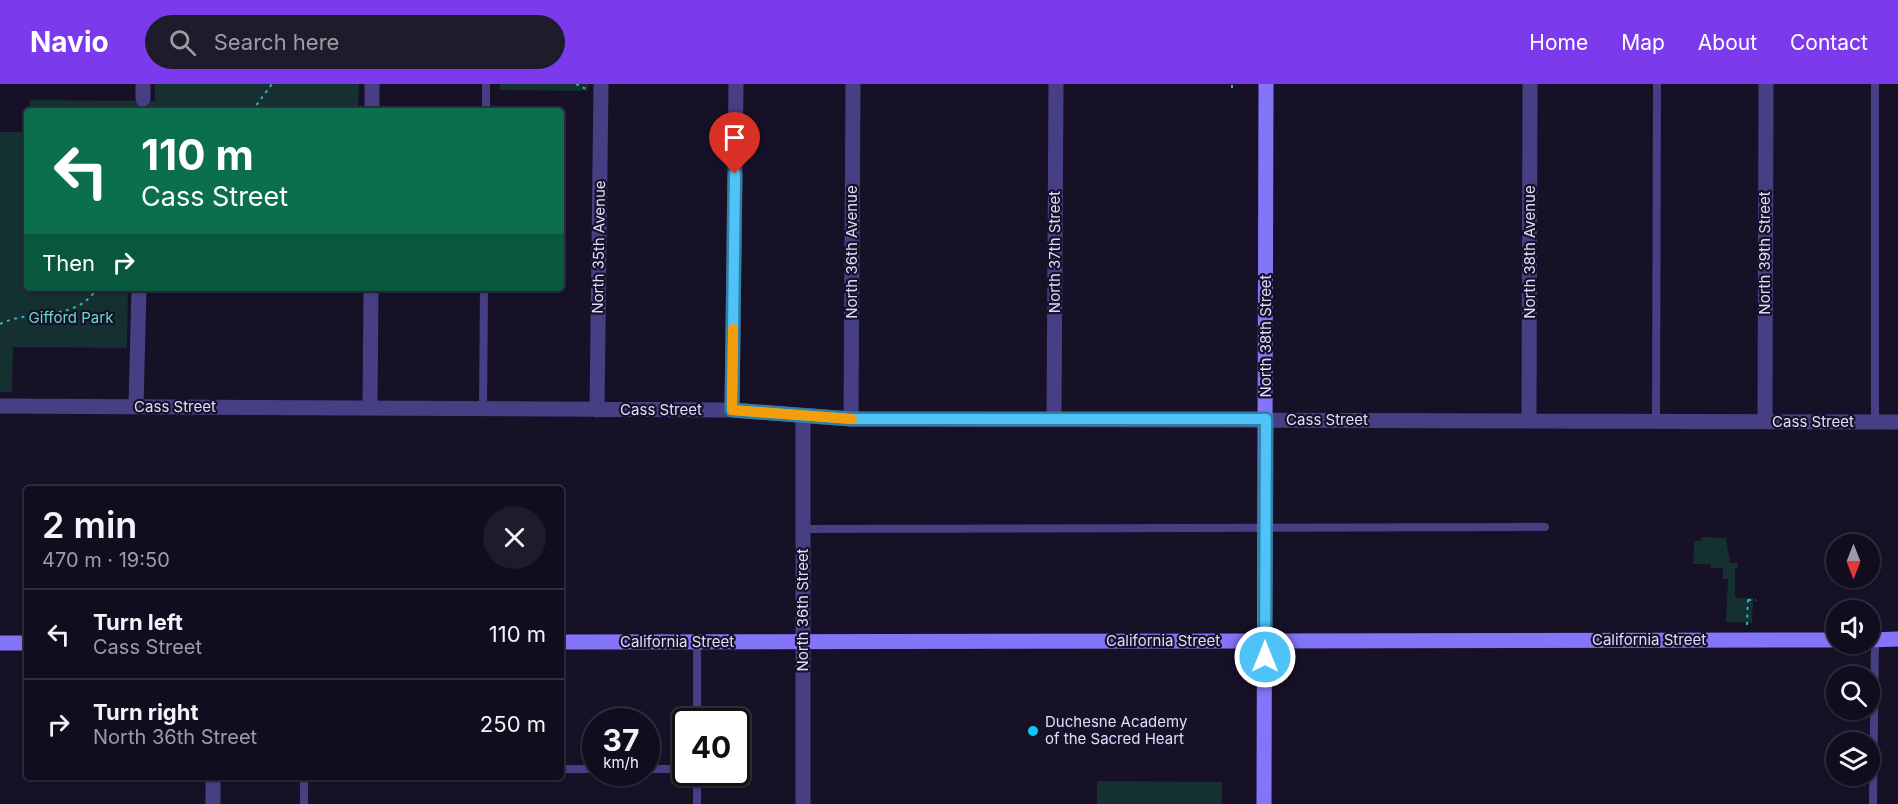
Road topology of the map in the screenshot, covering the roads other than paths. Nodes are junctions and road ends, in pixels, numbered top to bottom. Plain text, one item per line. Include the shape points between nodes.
1 (372, 84) edge
2 (736, 84) edge
3 (853, 84) edge
4 (1056, 84) edge
5 (1266, 84) edge
6 (1530, 84) edge
7 (1657, 84) edge
8 (1766, 84) edge
9 (1875, 84) edge
10 (486, 85) edge
11 (595, 87) edge
12 (372, 108) edge
13 (486, 108) edge
14 (138, 291) edge
15 (371, 291) edge
16 (484, 291) edge
17 (0, 406) edge
18 (136, 407) junction
19 (370, 408) junction
20 (483, 409) junction
21 (597, 410) junction
22 (732, 410) junction
23 (803, 416) junction
24 (851, 419) junction
25 (1266, 419) junction
26 (1054, 420) junction
27 (1529, 421) junction
28 (1656, 421) junction
29 (1765, 422) junction
30 (1875, 422) junction
31 (1898, 422) edge
32 (1545, 527) dead end
33 (1266, 528) junction
34 (803, 529) junction
35 (1898, 639) edge
36 (1265, 640) junction
37 (1826, 640) edge
38 (1880, 640) edge
39 (697, 641) junction
40 (803, 641) junction
41 (564, 642) edge
42 (0, 643) edge
43 (24, 643) edge
44 (1872, 654) edge
45 (697, 708) edge
46 (564, 769) edge
47 (582, 769) edge
48 (213, 780) edge
49 (304, 780) edge
50 (697, 786) edge
51 (213, 804) edge
52 (304, 804) edge
53 (697, 804) edge
54 (803, 804) edge
55 (1263, 804) edge
56 (1873, 804) edge

1 - 12 street
2 - 22 street
3 - 24 street, North 36th Avenue
4 - 26 street, North 37th Street
5 - 25 street, North 38th Street
6 - 27 street, North 38th Avenue
7 - 28 lane
8 - 29 street, North 39th Street
9 - 30 lane
10 - 13 lane
11 - 21 street, North 35th Avenue
14 - 18 street
15 - 19 street
16 - 20 lane
17 - 18 street, Cass Street
18 - 19 street, Cass Street
19 - 20 street, Cass Street
20 - 21 street, Cass Street
21 - 22 street, Cass Street
22 - 23 street, Cass Street
23 - 24 street, Cass Street
23 - 34 street, North 36th Street
24 - 26 street, Cass Street
25 - 26 street, Cass Street
25 - 27 street, Cass Street
25 - 33 street, North 38th Street
27 - 28 street, Cass Street
28 - 29 street, Cass Street
29 - 30 street, Cass Street
30 - 31 street, Cass Street
32 - 33 lane
33 - 34 lane
33 - 36 street, North 38th Street
34 - 40 street, North 36th Street
35 - 38 street
36 - 37 street, California Street
36 - 40 street, California Street
36 - 55 street, North 38th Street
39 - 40 street, California Street
39 - 41 street, California Street
39 - 45 lane
40 - 54 street, North 36th Street
42 - 43 street
44 - 56 lane
46 - 47 lane
48 - 51 street
49 - 52 lane
50 - 53 lane

